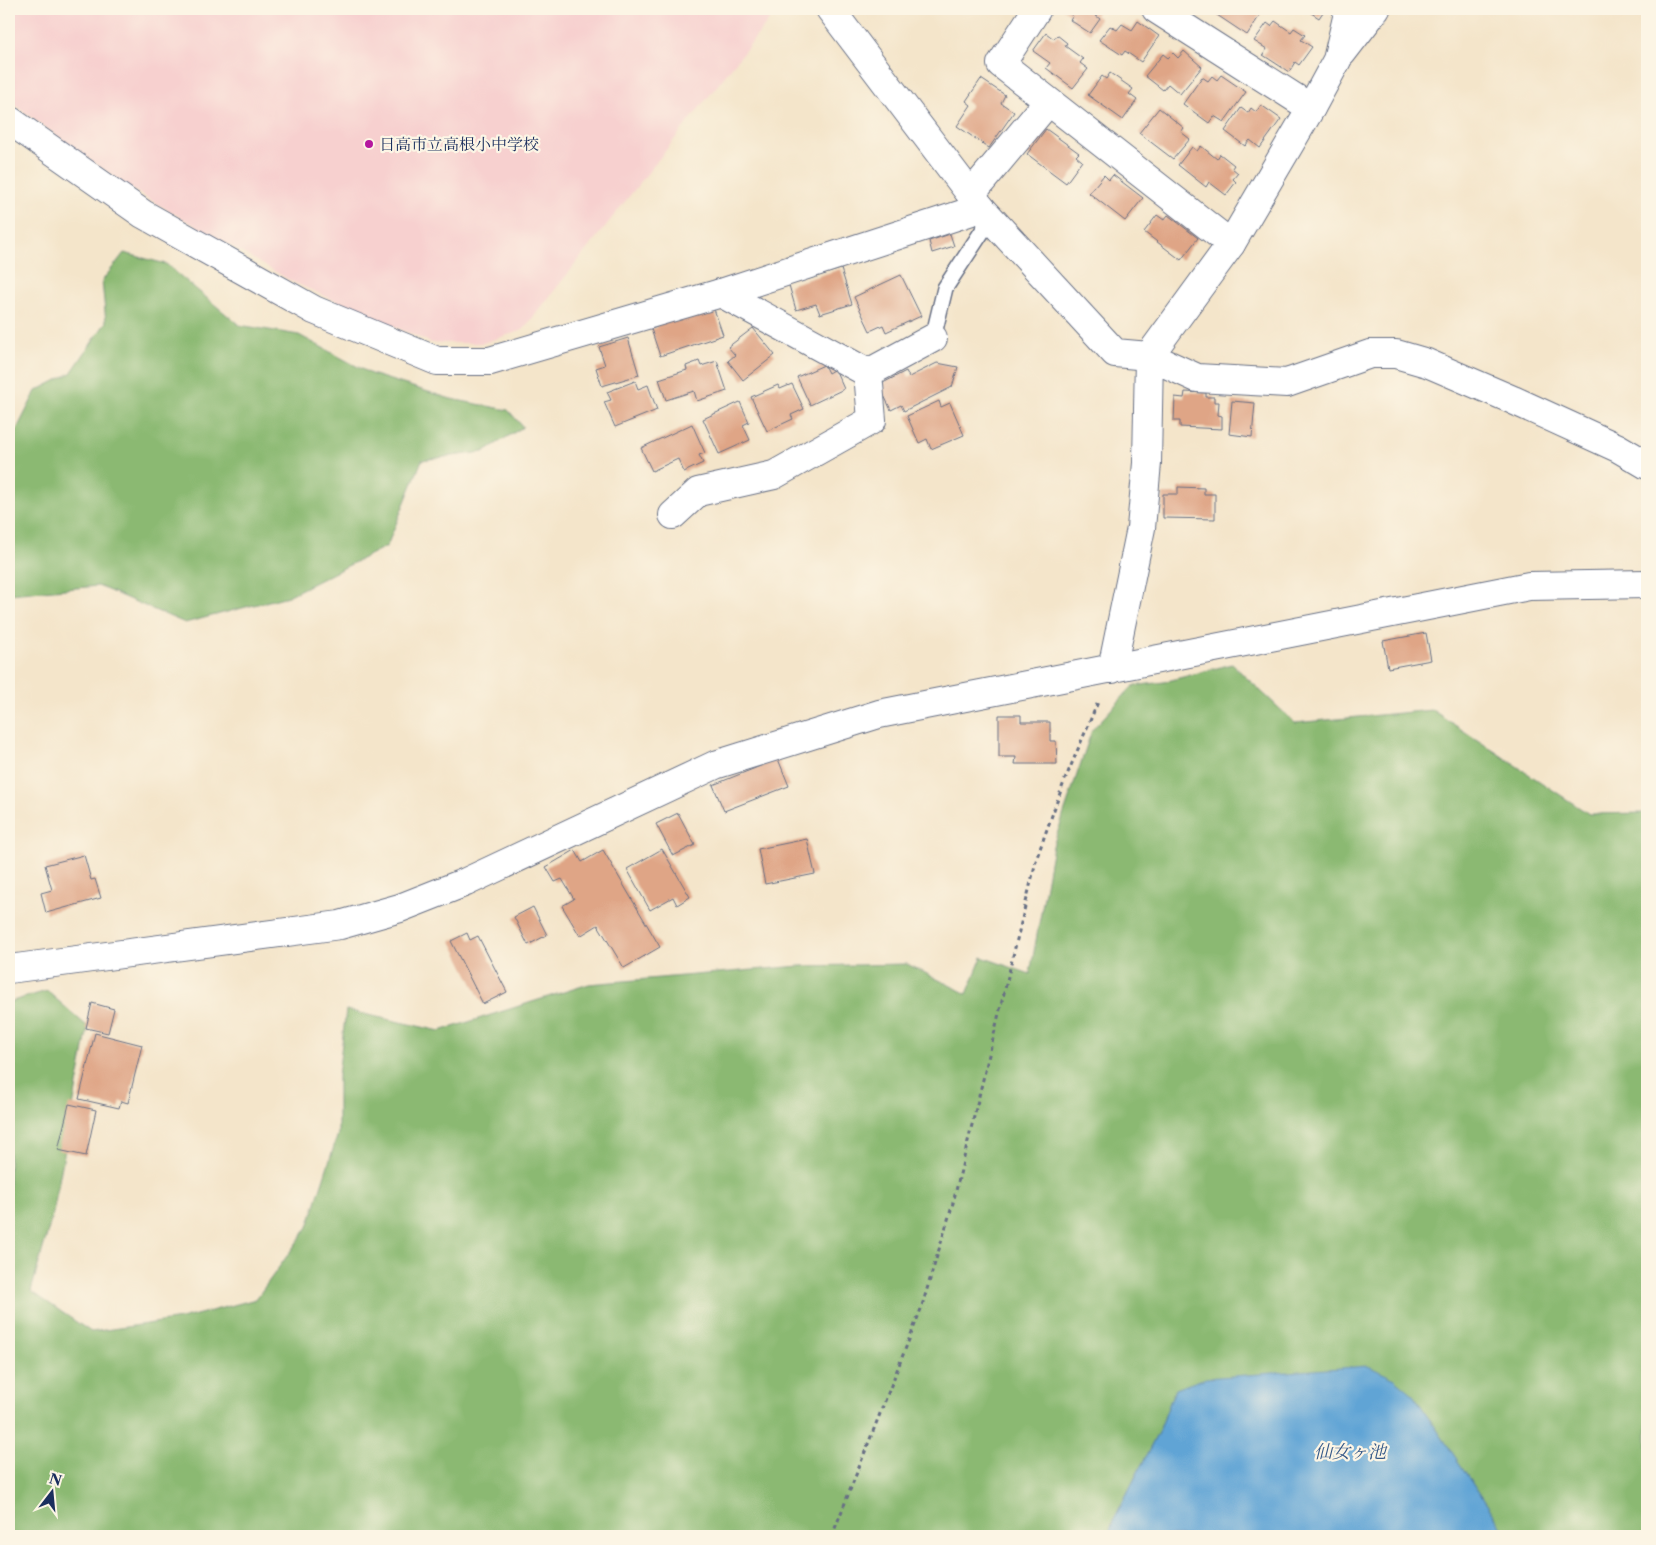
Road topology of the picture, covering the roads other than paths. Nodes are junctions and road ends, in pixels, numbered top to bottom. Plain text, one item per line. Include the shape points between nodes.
1 (830, 9) edge
2 (1037, 9) edge
3 (1156, 9) edge
4 (1349, 9) edge
5 (1376, 9) edge
6 (1336, 60) junction
7 (1048, 102) junction
8 (1311, 108) junction
9 (9, 120) edge
10 (981, 207) junction
11 (1231, 244) junction
12 (721, 293) junction
13 (932, 338) joint
14 (1149, 356) junction
15 (868, 372) junction
16 (1647, 465) edge
17 (673, 516) dead end
18 (1647, 584) edge
19 (1112, 669) junction
20 (9, 969) edge

1 - 10 street
2 - 7 street via 1001,64
3 - 8 street
4 - 6 street
5 - 6 street
6 - 8 street
7 - 10 street
7 - 11 street
8 - 11 street
9 - 12 street via 143,214 314,310 437,361 490,361
10 - 12 street
10 - 13 lane via 944,288
10 - 14 street via 1115,353
11 - 14 street
12 - 15 street
13 - 15 street
14 - 16 street via 1197,378 1287,383 1370,354 1396,354 1428,363 1512,400 1618,448
14 - 19 street via 1147,463 1141,528
15 - 17 street via 872,420 774,474 698,492
18 - 19 street via 1529,586
19 - 20 street via 878,714 715,766 466,882 400,908 340,925

